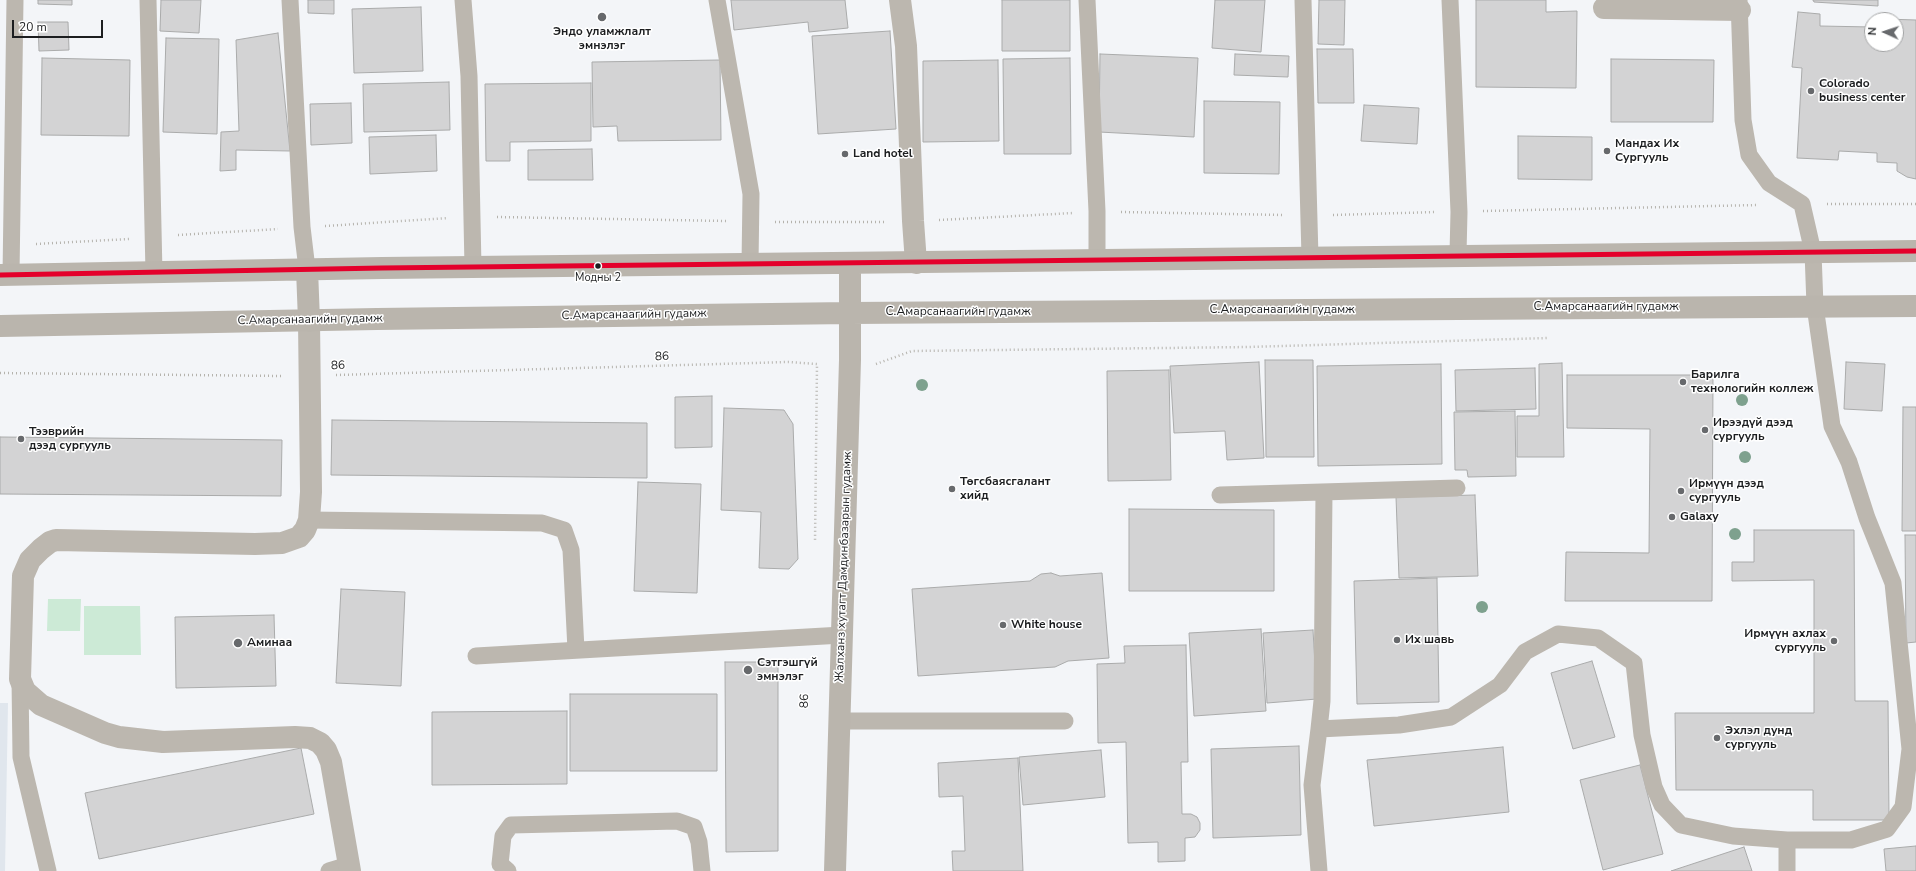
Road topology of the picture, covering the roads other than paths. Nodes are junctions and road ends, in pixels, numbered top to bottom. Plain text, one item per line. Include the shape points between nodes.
1 (15, 0) edge
2 (148, 0) edge
3 (290, 0) edge
4 (463, 0) edge
5 (717, 0) edge
6 (900, 0) edge
7 (1087, 0) edge
8 (1303, 0) edge
9 (1450, 0) edge
10 (1740, 5) edge
11 (1604, 8) dead end
12 (1916, 250) edge
13 (1813, 252) junction
14 (1458, 254) junction
15 (1310, 257) junction
16 (1096, 259) junction
17 (850, 263) junction
18 (916, 263) junction
19 (750, 264) junction
20 (474, 267) junction
21 (307, 269) junction
22 (154, 273) junction
23 (6, 275) edge
24 (1815, 306) junction
25 (1916, 306) edge
26 (850, 313) junction
27 (309, 321) junction
28 (0, 326) edge
29 (1457, 488) dead end
30 (1324, 493) junction
31 (1220, 495) dead end
32 (309, 520) junction
33 (842, 635) junction
34 (576, 650) junction
35 (476, 656) dead end
36 (20, 679) junction
37 (839, 721) junction
38 (1065, 721) dead end
39 (1319, 728) junction
40 (1787, 840) junction
41 (350, 868) edge
42 (48, 871) edge
43 (329, 871) edge
44 (508, 871) edge
45 (702, 871) edge
46 (835, 871) edge
47 (1319, 871) edge
48 (1787, 871) edge

1 - 23 lane via 12,245
2 - 22 lane
3 - 21 lane via 302,227
4 - 20 lane via 469,76
5 - 19 lane via 750,194
6 - 18 street via 906,46
7 - 16 lane via 1098,211
8 - 15 lane
9 - 14 lane via 1459,212
10 - 11 street
10 - 13 lane via 1743,120 1750,155 1769,183 1802,204
12 - 13 main road
13 - 14 main road
13 - 24 lane
14 - 15 main road
15 - 16 main road
16 - 18 main road
17 - 18 main road
17 - 19 main road
17 - 26 main road, Жалханз хутагт Дамдинбазарын гудамж
19 - 20 main road
20 - 21 main road
21 - 22 main road
21 - 27 main road
22 - 23 main road
24 - 25 main road, С.Амарсанаагийн гудамж
24 - 26 main road, С.Амарсанаагийн гудамж
24 - 40 lane via 1832,426 1849,462 1867,518 1893,584 1910,749 1903,807 1887,829 1851,840
26 - 27 main road, С.Амарсанаагийн гудамж
26 - 33 main road, Жалханз хутагт Дамдинбазарын гудамж
27 - 28 main road, С.Амарсанаагийн гудамж
27 - 32 street
29 - 30 lane
30 - 31 lane
30 - 39 lane via 1322,701
32 - 34 lane via 542,523 564,530 571,550
32 - 36 street via 299,536 282,543 56,540 45,545 30,560 23,576
33 - 34 lane
33 - 37 main road, Жалханз хутагт Дамдинбазарын гудамж
34 - 35 lane
36 - 41 street via 25,692 41,705 119,737 163,742 295,737 310,738 320,743 331,762
36 - 42 lane via 21,757
37 - 38 lane
37 - 46 main road, Жалханз хутагт Дамдинбазарын гудамж
39 - 40 lane via 1399,725 1451,717 1500,685 1525,652 1558,634 1598,638 1634,663 1642,735 1654,787 1662,805 1681,825 1733,836
39 - 47 lane via 1312,784
40 - 48 lane
41 - 43 lane
44 - 45 lane via 500,864 503,836 511,825 677,821 694,826 699,842

